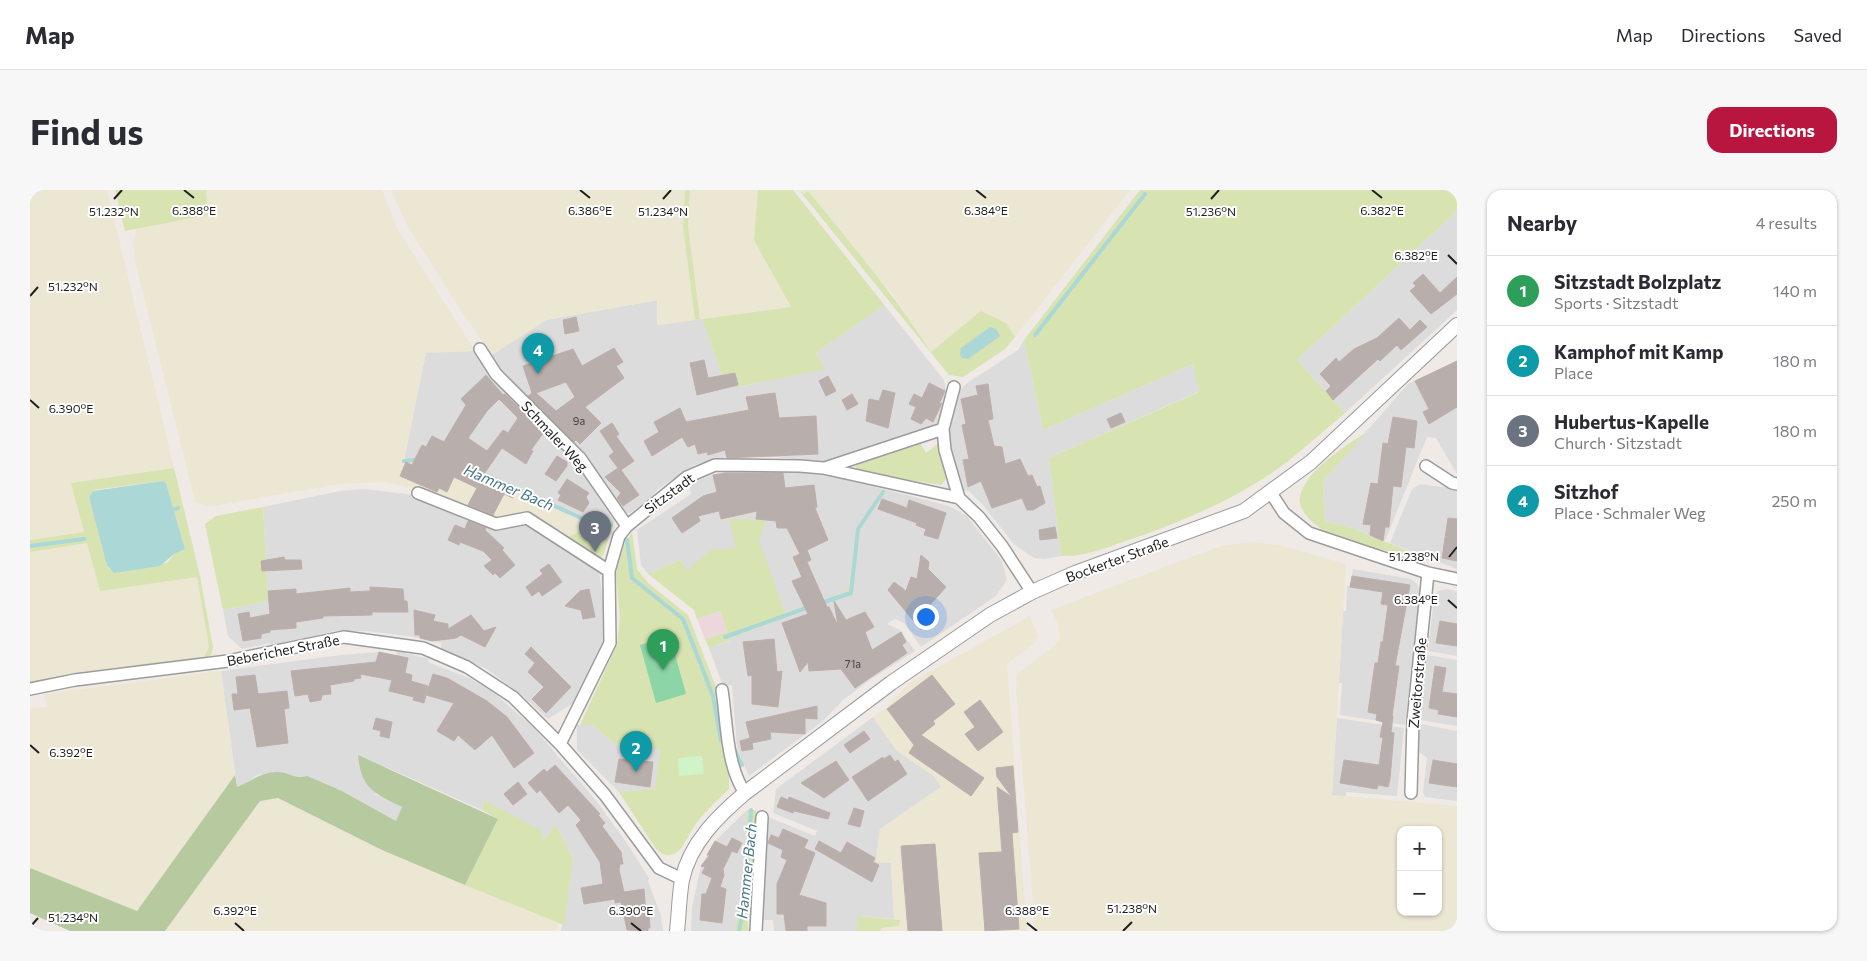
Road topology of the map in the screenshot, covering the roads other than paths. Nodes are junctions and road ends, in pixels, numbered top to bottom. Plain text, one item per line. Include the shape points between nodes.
1 (1457, 325) edge
2 (480, 349) dead end
3 (954, 387) dead end
4 (943, 429) junction
5 (1426, 466) dead end
6 (823, 468) junction
7 (1457, 484) edge
8 (418, 493) dead end
9 (1271, 493) junction
10 (959, 498) junction
11 (627, 526) junction
12 (609, 571) junction
13 (1428, 573) junction
14 (1457, 579) edge
15 (1032, 592) junction
16 (30, 689) edge
17 (722, 690) dead end
18 (560, 744) junction
19 (745, 793) junction
20 (1411, 793) dead end
21 (762, 817) dead end
22 (682, 880) junction
23 (678, 931) edge
24 (756, 931) edge

1 - 9 street, Bockerter Straße via 1311,462
2 - 11 street, Schmaler Weg via 496,374 580,458
3 - 4 street
4 - 6 street, Sitzstadt
4 - 10 street via 945,450
5 - 7 street
6 - 10 street, Sitzstadt
6 - 11 street, Sitzstadt via 715,465 687,477
8 - 12 street via 496,524 527,518
9 - 13 street via 1284,513 1310,533
9 - 15 street, Bockerter Straße via 1244,511
10 - 15 street via 1002,546
11 - 12 street, Sitzstadt via 619,536
12 - 18 street, Sitzstadt via 610,643
13 - 14 street
13 - 20 street, Zweitorstraße via 1413,721
15 - 19 street, Bockerter Straße via 990,615 890,683
16 - 18 street, Bebericher Straße via 75,680 228,662 344,638 371,640 423,648 467,667 513,697
17 - 19 street via 732,762
18 - 22 street, Bebericher Straße via 604,795 659,868
19 - 22 street via 703,833
21 - 24 street
22 - 23 street

